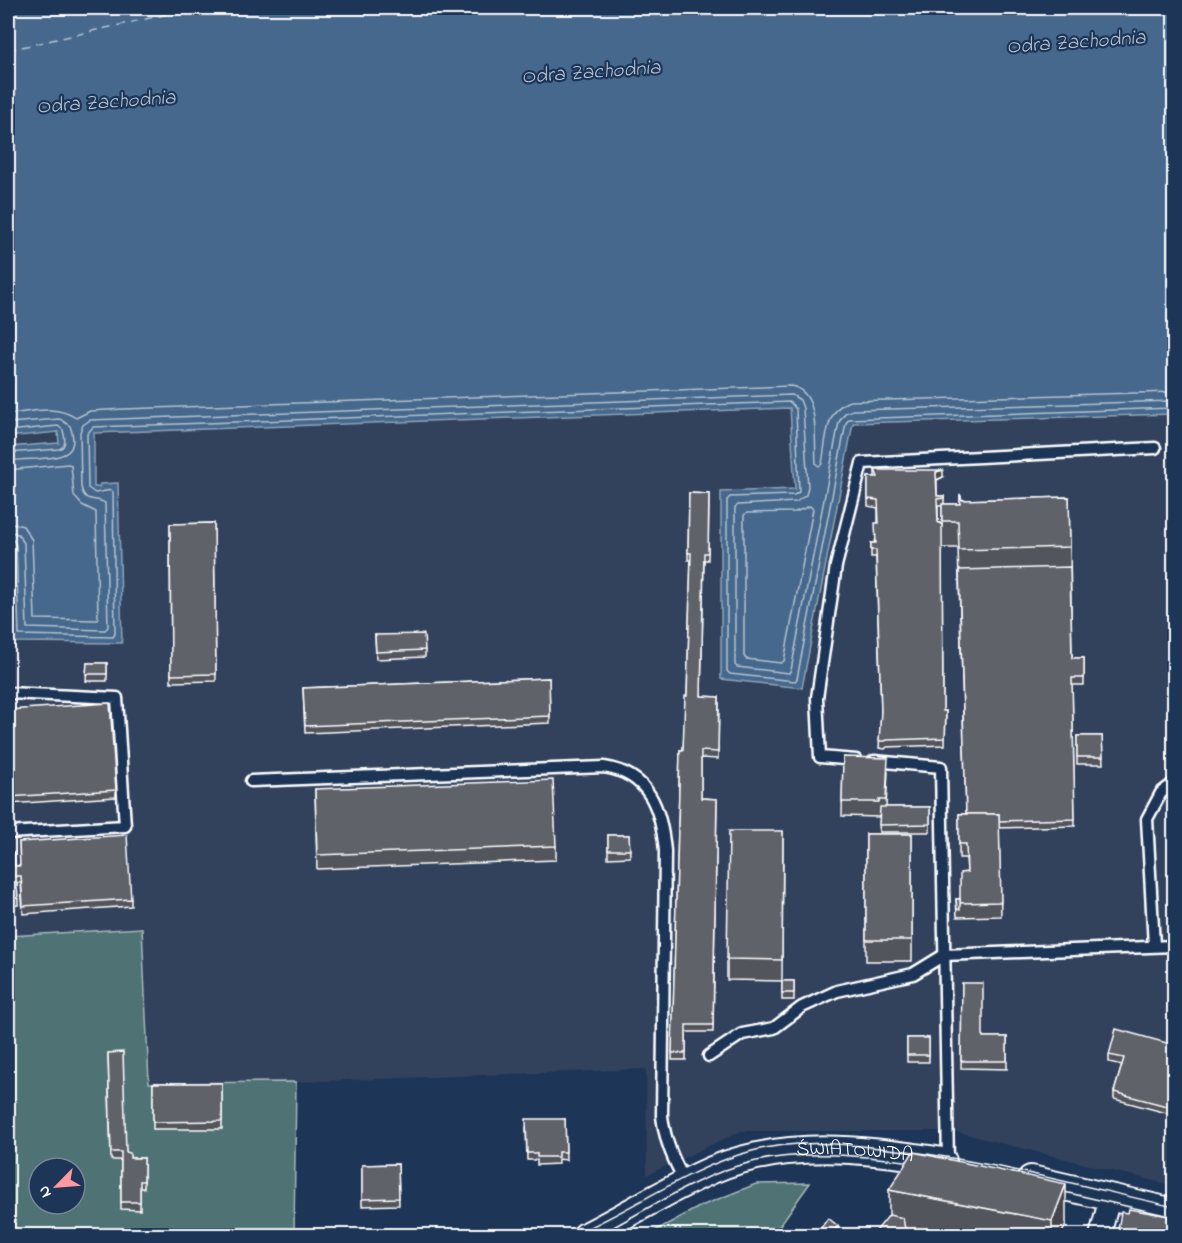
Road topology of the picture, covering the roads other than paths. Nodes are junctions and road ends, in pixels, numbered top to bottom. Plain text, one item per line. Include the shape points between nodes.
1 (1155, 448) dead end
2 (8, 693) edge
3 (251, 781) dead end
4 (1174, 783) edge
5 (8, 833) edge
6 (1154, 946) junction
7 (1174, 946) edge
8 (944, 955) junction
9 (709, 1056) dead end
10 (961, 1164) joint
11 (1013, 1175) edge
12 (686, 1182) junction
13 (1110, 1197) junction
14 (1174, 1212) edge
15 (586, 1236) edge
16 (1100, 1236) edge

1 - 8 lane via 862,462 836,566 817,698 820,757 941,766
2 - 5 lane via 117,698 125,826
3 - 12 lane via 604,766 634,777 648,793 662,826 663,1131
4 - 6 lane via 1161,793 1147,819
6 - 7 lane
6 - 8 lane
8 - 9 lane via 913,974 837,991 802,1007 774,1028 742,1034
8 - 10 lane
10 - 12 street, ŚWIATOWIDA via 838,1150 788,1151 734,1162
11 - 13 street
12 - 15 street, ŚWIATOWIDA
13 - 14 street
13 - 16 street

